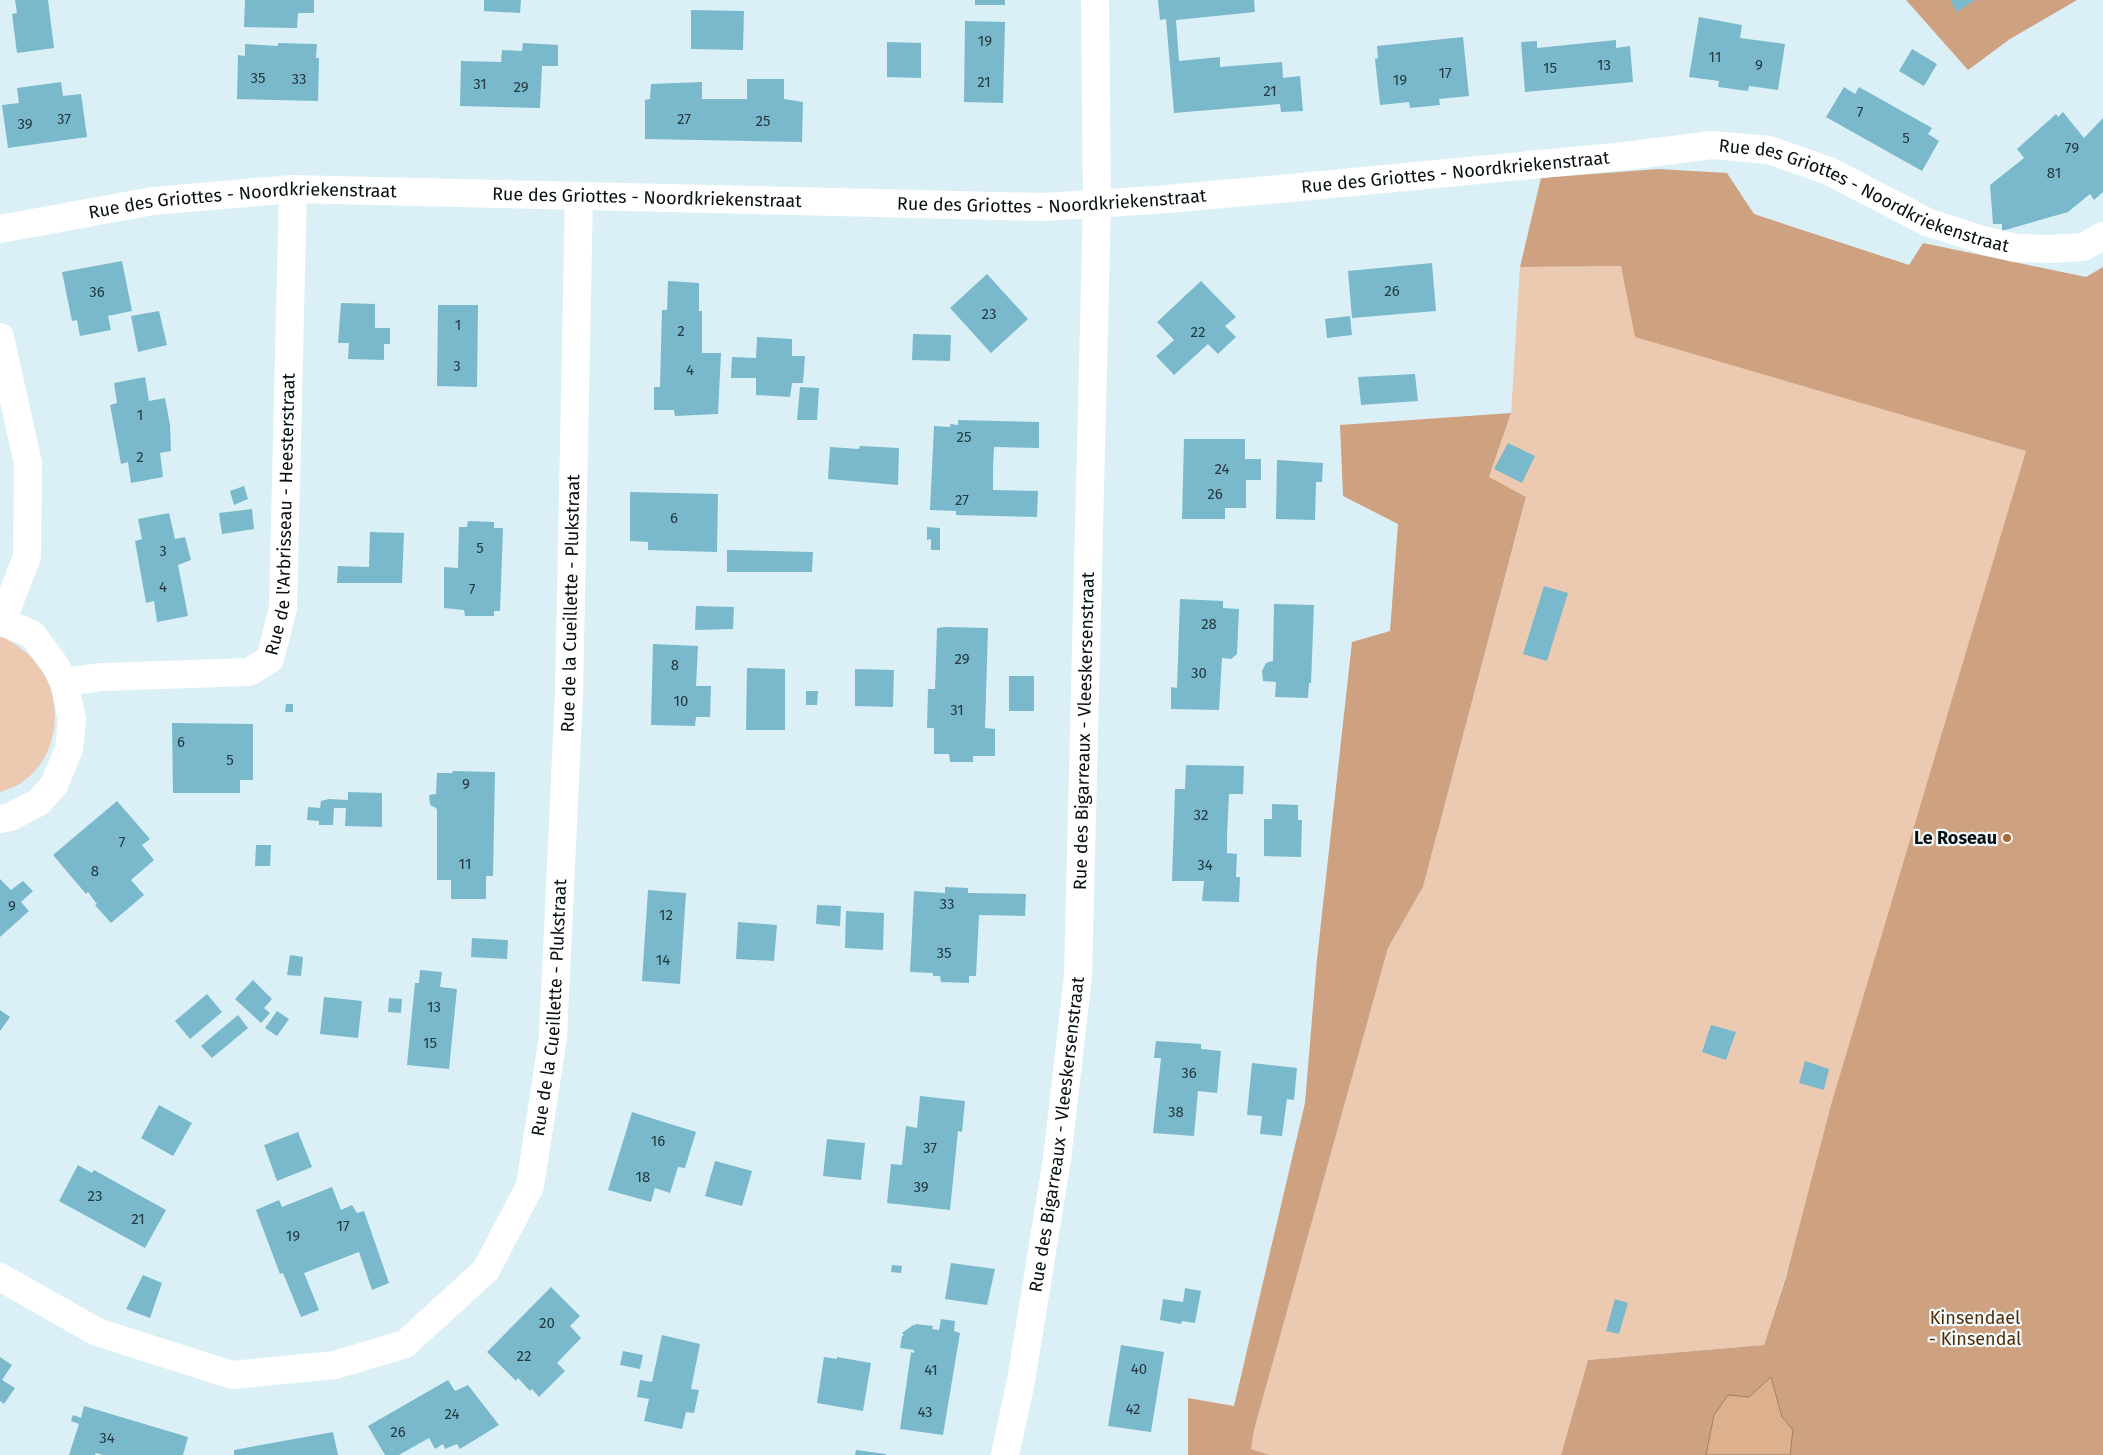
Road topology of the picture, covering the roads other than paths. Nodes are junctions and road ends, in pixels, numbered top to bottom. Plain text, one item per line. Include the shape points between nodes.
1 (1096, 0) edge
2 (292, 189) junction
3 (579, 196) junction
4 (1097, 203) junction
5 (0, 229) edge
6 (2093, 242) edge
7 (0, 337) edge
8 (1, 621) edge
9 (64, 682) junction
10 (0, 818) edge
11 (0, 1277) edge
12 (1005, 1455) edge

1 - 4 street, Rue des Bigarreaux - Vleeskersenstraat
2 - 3 street, Rue des Griottes - Noordkriekenstraat
2 - 5 street, Rue des Griottes - Noordkriekenstraat via 152,201
2 - 9 street, Rue de l'Arbrisseau - Heesterstraat via 283,608 270,659 249,672 102,677
3 - 4 street, Rue des Griottes - Noordkriekenstraat via 1044,207
3 - 11 street, Rue de la Cueillette - Plukstraat via 569,694 553,1037 530,1186 486,1270 405,1344 335,1365 232,1374 97,1332
4 - 6 street, Rue des Griottes - Noordkriekenstraat via 1300,187 1712,145 1769,150 1829,171 1927,222 1982,240 2016,248 2051,249
4 - 12 street, Rue des Bigarreaux - Vleeskersenstraat via 1078,976 1057,1160
7 - 8 street via 28,463 28,557
8 - 9 street via 32,634
9 - 10 street via 72,719 69,750 54,785 39,802 10,817

